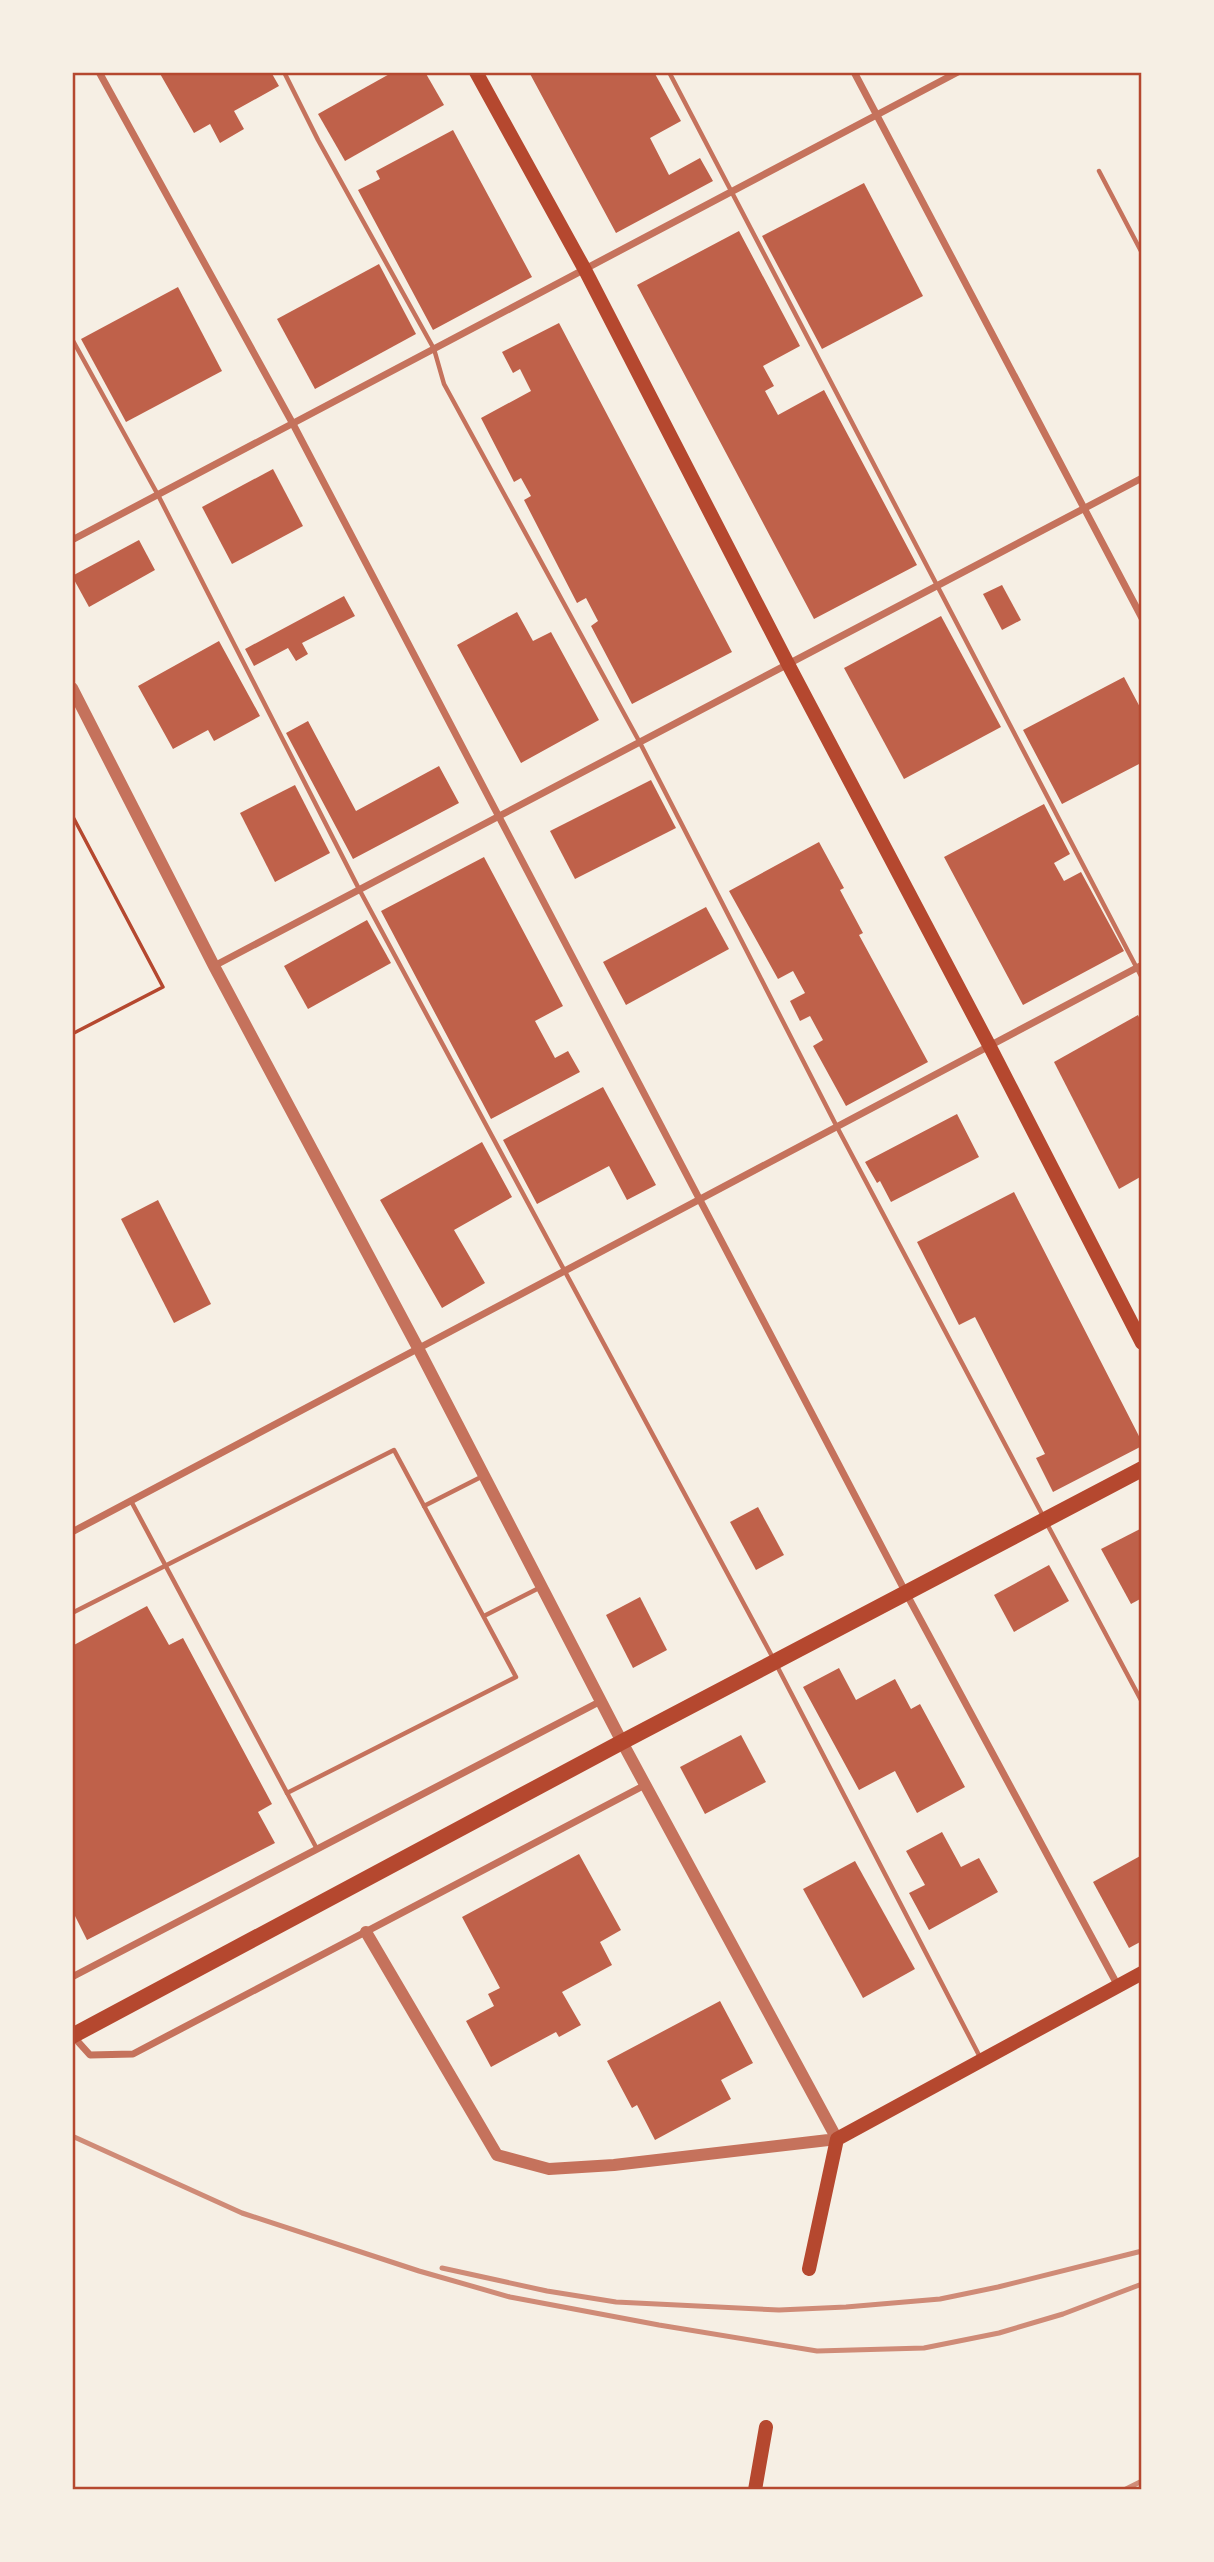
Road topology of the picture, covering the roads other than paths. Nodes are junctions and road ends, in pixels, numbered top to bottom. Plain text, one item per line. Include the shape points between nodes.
1 (99, 72) edge
2 (284, 72) edge
3 (476, 72) edge
4 (669, 72) edge
5 (854, 72) edge
6 (958, 72) edge
7 (876, 114) junction
8 (1099, 171) dead end
9 (731, 191) junction
10 (1142, 253) edge
11 (584, 268) junction
12 (72, 339) edge
13 (434, 349) junction
14 (293, 424) junction
15 (1142, 478) edge
16 (158, 495) junction
17 (1084, 509) junction
18 (72, 540) edge
19 (937, 586) junction
20 (1142, 618) edge
21 (788, 664) junction
22 (72, 688) edge
23 (639, 741) junction
24 (497, 815) junction
25 (359, 889) junction
26 (214, 966) junction
27 (1140, 966) edge
28 (1142, 978) edge
29 (989, 1045) junction
30 (837, 1127) junction
31 (701, 1200) junction
32 (565, 1271) junction
33 (1142, 1343) edge
34 (418, 1348) junction
35 (1142, 1469) edge
36 (484, 1476) junction
37 (131, 1502) junction
38 (424, 1506) junction
39 (1045, 1520) junction
40 (72, 1532) edge
41 (166, 1566) junction
42 (542, 1587) junction
43 (906, 1593) junction
44 (72, 1612) edge
45 (484, 1616) junction
46 (775, 1661) junction
47 (601, 1700) junction
48 (1142, 1702) edge
49 (622, 1742) junction
50 (645, 1785) junction
51 (287, 1793) junction
52 (317, 1849) junction
53 (366, 1932) junction
54 (1142, 1973) edge
55 (72, 1977) edge
56 (1118, 1986) junction
57 (72, 2035) edge
58 (982, 2060) junction
59 (837, 2139) junction
60 (809, 2269) dead end
61 (766, 2427) dead end
62 (755, 2490) edge

1 - 14 street
2 - 13 lane
3 - 11 main road
4 - 9 lane
5 - 7 street
6 - 7 street
7 - 9 street
7 - 17 street
8 - 10 lane
9 - 11 street
9 - 19 lane
11 - 13 street
11 - 21 main road
12 - 16 lane
13 - 14 street
13 - 23 lane via 444,384
14 - 16 street
14 - 24 street
15 - 17 street
16 - 18 street
16 - 25 lane
17 - 19 street
17 - 20 street
19 - 21 street
19 - 27 lane
21 - 23 street
21 - 29 main road
22 - 26 street
23 - 24 street
23 - 30 lane
24 - 25 street
24 - 31 street
25 - 26 street
25 - 32 lane
26 - 34 street
27 - 28 lane
27 - 29 street
29 - 30 street
29 - 33 main road
30 - 31 street
30 - 39 lane
31 - 32 street
31 - 43 street
32 - 34 street
32 - 46 lane
34 - 36 street
34 - 37 street
35 - 39 highway
36 - 38 lane
36 - 42 street
37 - 40 street
37 - 41 lane
38 - 41 lane via 394,1450
38 - 45 lane
39 - 43 highway
39 - 48 lane
41 - 44 lane
41 - 51 lane
42 - 45 lane
42 - 47 street
43 - 46 highway
43 - 56 street
45 - 51 lane via 516,1677
46 - 49 highway
46 - 58 lane
47 - 49 street
47 - 52 street
49 - 50 street
49 - 57 highway
50 - 53 street
50 - 59 street
51 - 52 lane
52 - 55 street
53 - 57 street via 133,2054 90,2055
53 - 59 street via 497,2155 549,2169
54 - 56 main road
56 - 58 main road
58 - 59 main road
59 - 60 main road
61 - 62 main road

